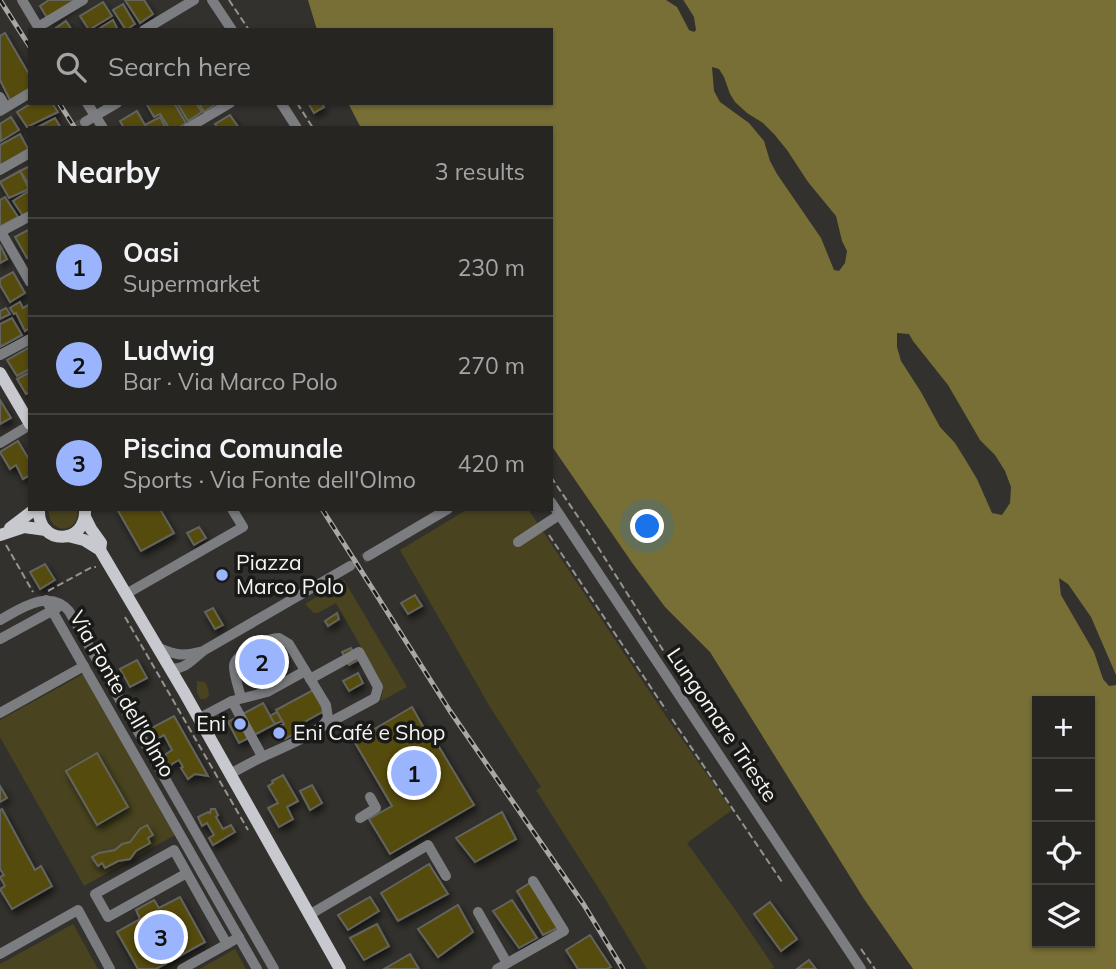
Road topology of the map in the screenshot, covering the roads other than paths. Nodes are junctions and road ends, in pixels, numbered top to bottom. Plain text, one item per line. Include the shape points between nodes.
1 (22, 0) edge
2 (83, 0) edge
3 (194, 0) edge
4 (212, 0) edge
5 (39, 28) edge
6 (147, 28) edge
7 (231, 28) edge
8 (28, 94) edge
9 (0, 97) edge
10 (88, 105) edge
11 (114, 105) edge
12 (226, 105) edge
13 (282, 105) edge
14 (3, 109) edge
15 (95, 116) junction
16 (85, 122) dead end
17 (102, 126) edge
18 (191, 126) edge
19 (293, 126) edge
20 (28, 154) edge
21 (0, 170) edge
22 (28, 217) edge
23 (1, 232) edge
24 (28, 279) edge
25 (28, 340) edge
26 (0, 355) edge
27 (0, 373) edge
28 (28, 422) edge
29 (28, 426) edge
30 (0, 443) edge
31 (553, 505) edge
32 (34, 511) edge
33 (37, 511) edge
34 (233, 511) edge
35 (445, 511) edge
36 (85, 513) edge
37 (559, 514) junction
38 (46, 530) junction
39 (1, 532) edge
40 (68, 536) junction
41 (518, 542) dead end
42 (100, 550) junction
43 (368, 556) tunnel mouth
44 (350, 566) tunnel mouth
45 (126, 594) junction
46 (41, 598) junction
47 (63, 604) junction
48 (52, 611) junction
49 (0, 621) edge
50 (0, 639) edge
51 (157, 647) junction
52 (203, 651) junction
53 (191, 662) junction
54 (84, 666) junction
55 (170, 668) junction
56 (308, 675) junction
57 (184, 692) junction
58 (237, 700) junction
59 (0, 713) edge
60 (198, 719) junction
61 (320, 728) junction
62 (262, 756) junction
63 (230, 774) junction
64 (370, 797) dead end
65 (360, 818) dead end
66 (185, 844) junction
67 (174, 850) junction
68 (187, 873) junction
69 (446, 876) dead end
70 (533, 881) dead end
71 (478, 912) dead end
72 (309, 915) junction
73 (239, 937) junction
74 (226, 944) junction
75 (0, 954) edge
76 (508, 963) junction
77 (110, 969) edge
78 (181, 969) edge
79 (257, 969) edge
80 (274, 969) edge
81 (340, 969) edge
82 (497, 969) edge
83 (861, 969) edge

1 - 5 street
2 - 5 street
3 - 6 street
4 - 7 street
8 - 14 street
9 - 14 street
10 - 15 street
11 - 15 street
12 - 18 street
13 - 19 street
15 - 16 street
15 - 17 street
20 - 21 street
22 - 23 street
23 - 24 street
25 - 26 street
27 - 28 main road
29 - 30 street
31 - 37 street, Lungomare Trieste
32 - 39 main road
33 - 38 main road
34 - 45 street via 243,527
35 - 43 street
36 - 40 main road via 81,527
36 - 42 main road via 101,543
37 - 41 street
37 - 83 street, Lungomare Trieste
38 - 39 main road via 24,527
38 - 40 main road
40 - 42 main road
42 - 45 main road
44 - 52 street
45 - 51 main road
46 - 47 street, Via Fonte dell'Olmo
46 - 48 street, Via Fonte dell'Olmo
46 - 49 street
47 - 48 street
47 - 80 street, Via Fonte dell'Olmo
48 - 50 street
48 - 54 street, Via Fonte dell'Olmo
51 - 52 street via 187,656
51 - 55 main road
52 - 53 street
53 - 55 street
53 - 57 street via 183,679
54 - 59 street
54 - 66 street, Via Fonte dell'Olmo
55 - 57 main road
56 - 58 street
56 - 58 street via 287,641 267,640 235,661
56 - 61 street via 328,709
56 - 61 street via 359,652 378,687 375,698
57 - 60 main road
58 - 60 street
58 - 62 street
60 - 63 main road
61 - 62 street
62 - 63 street
63 - 72 main road
64 - 65 street via 376,808
66 - 67 street
66 - 73 street, Via Fonte dell'Olmo
67 - 68 street
67 - 68 street via 95,894 108,917
68 - 74 street
69 - 72 street via 428,845
70 - 76 street via 564,931
71 - 76 street
72 - 81 main road
73 - 74 street
73 - 79 street, Via Fonte dell'Olmo
74 - 78 street
75 - 77 street via 78,910
76 - 82 street

